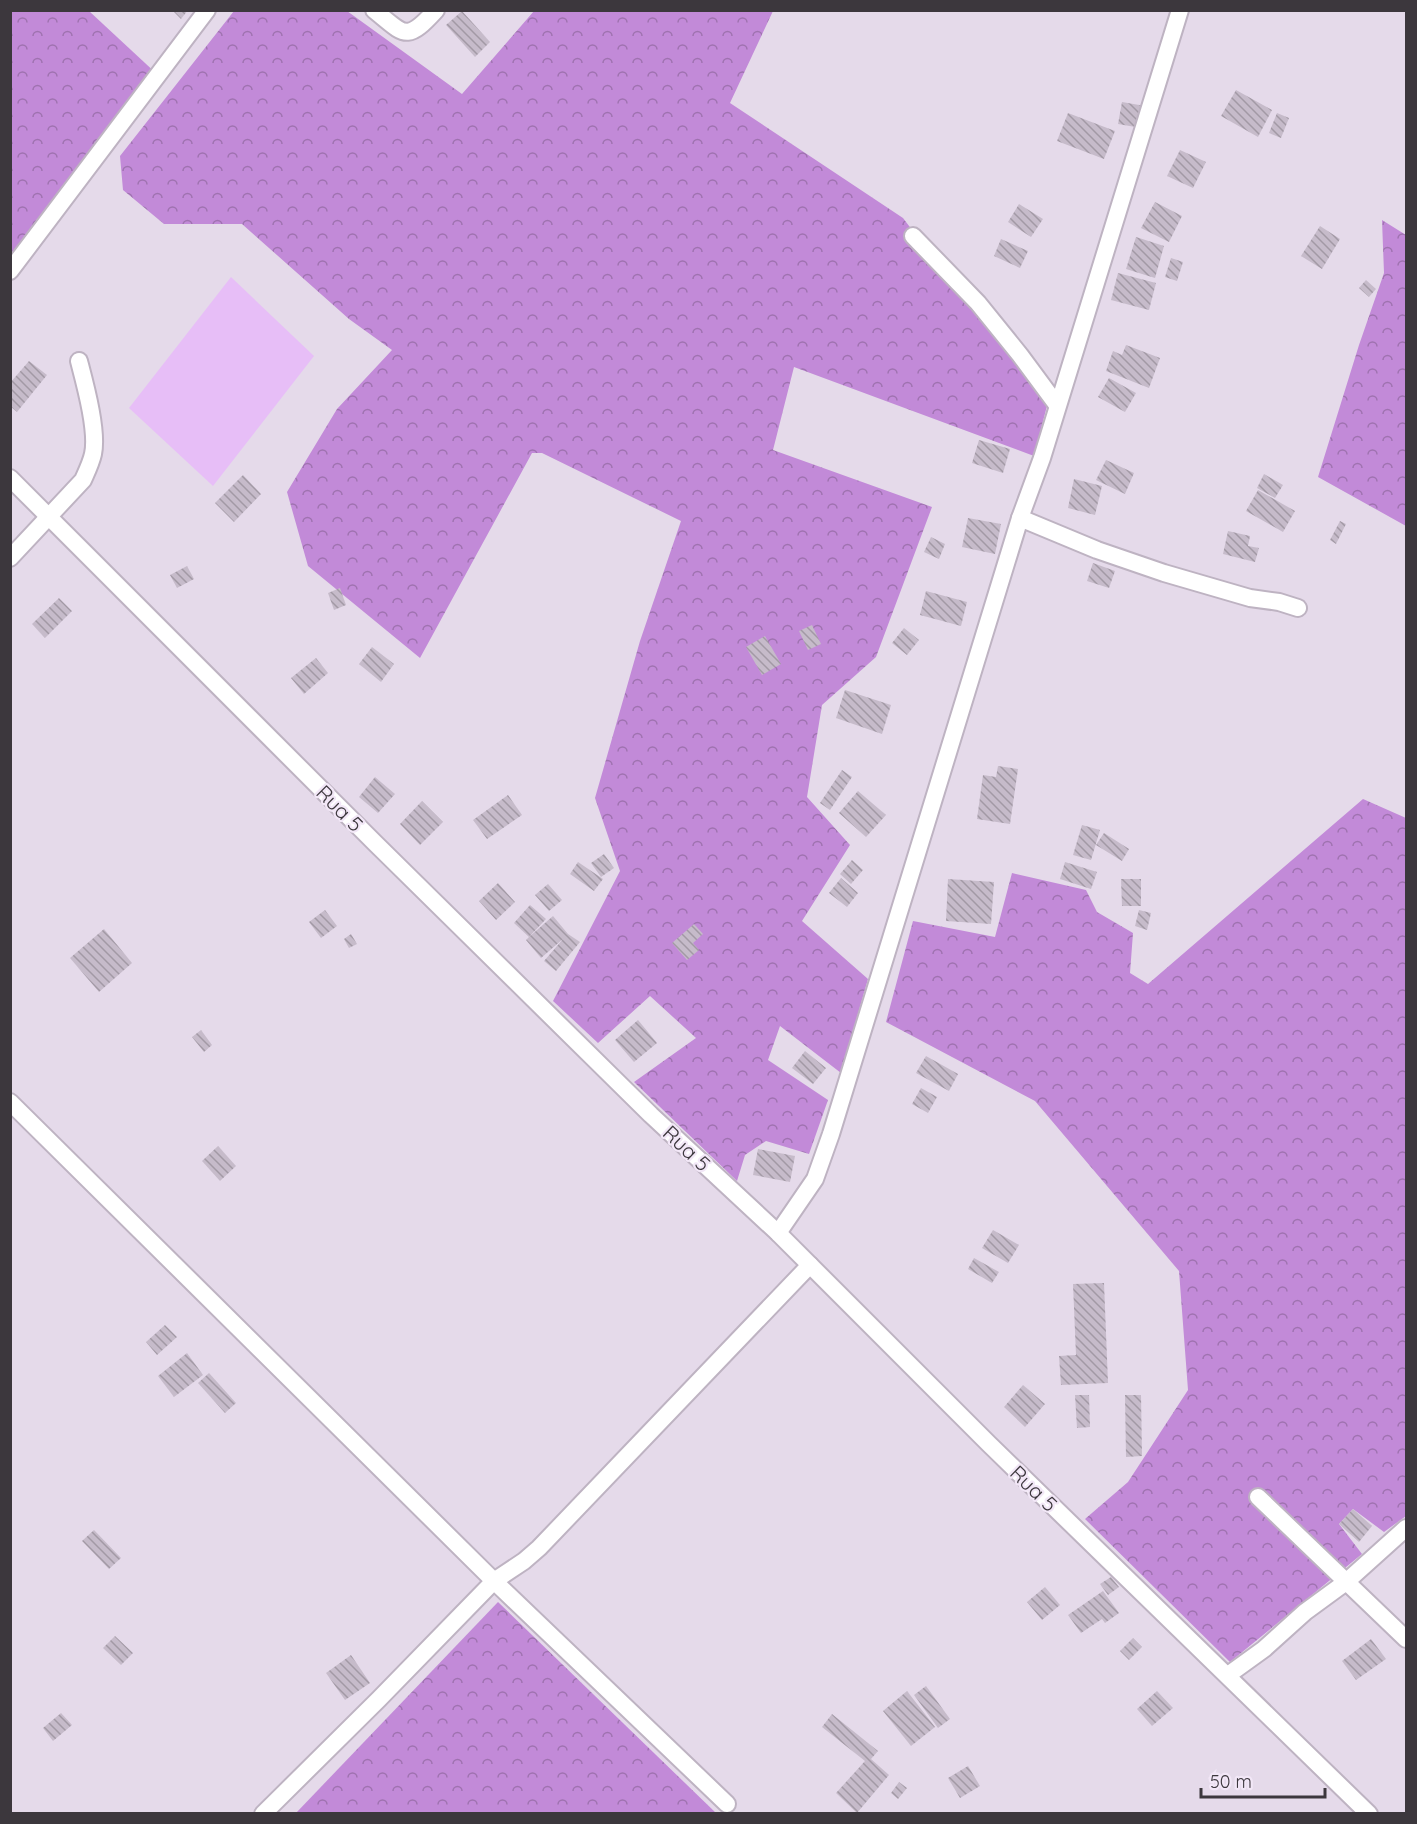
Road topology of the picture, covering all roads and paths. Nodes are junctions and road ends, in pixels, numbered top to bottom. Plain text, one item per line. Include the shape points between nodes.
1 (207, 10) edge
2 (374, 10) edge
3 (436, 10) edge
4 (1180, 10) edge
5 (914, 236) dead end
6 (10, 271) edge
7 (79, 361) dead end
8 (1057, 405) junction
9 (10, 478) edge
10 (50, 517) junction
11 (1020, 518) junction
12 (10, 558) edge
13 (1298, 608) dead end
14 (10, 1102) edge
15 (778, 1233) junction
16 (810, 1265) junction
17 (1258, 1497) dead end
18 (1407, 1528) edge
19 (494, 1581) junction
20 (1346, 1582) junction
21 (1407, 1639) edge
22 (1228, 1675) junction
23 (727, 1804) dead end
24 (263, 1814) edge
25 (1369, 1814) edge

1 - 6 street
2 - 3 street via 406,33
4 - 8 street
5 - 8 street via 978,303
7 - 10 street via 88,392 94,451 83,480
8 - 11 street
9 - 10 street, Rua 5
10 - 12 street
10 - 15 street, Rua 5 via 651,1115
11 - 13 street via 1164,573
11 - 15 street via 831,1134 814,1179
14 - 19 street
15 - 16 street, Rua 5
16 - 19 street via 539,1548
16 - 22 street, Rua 5
17 - 20 street
18 - 20 street
19 - 23 street
19 - 24 street
20 - 21 street
20 - 22 street
22 - 25 street, Rua 5

